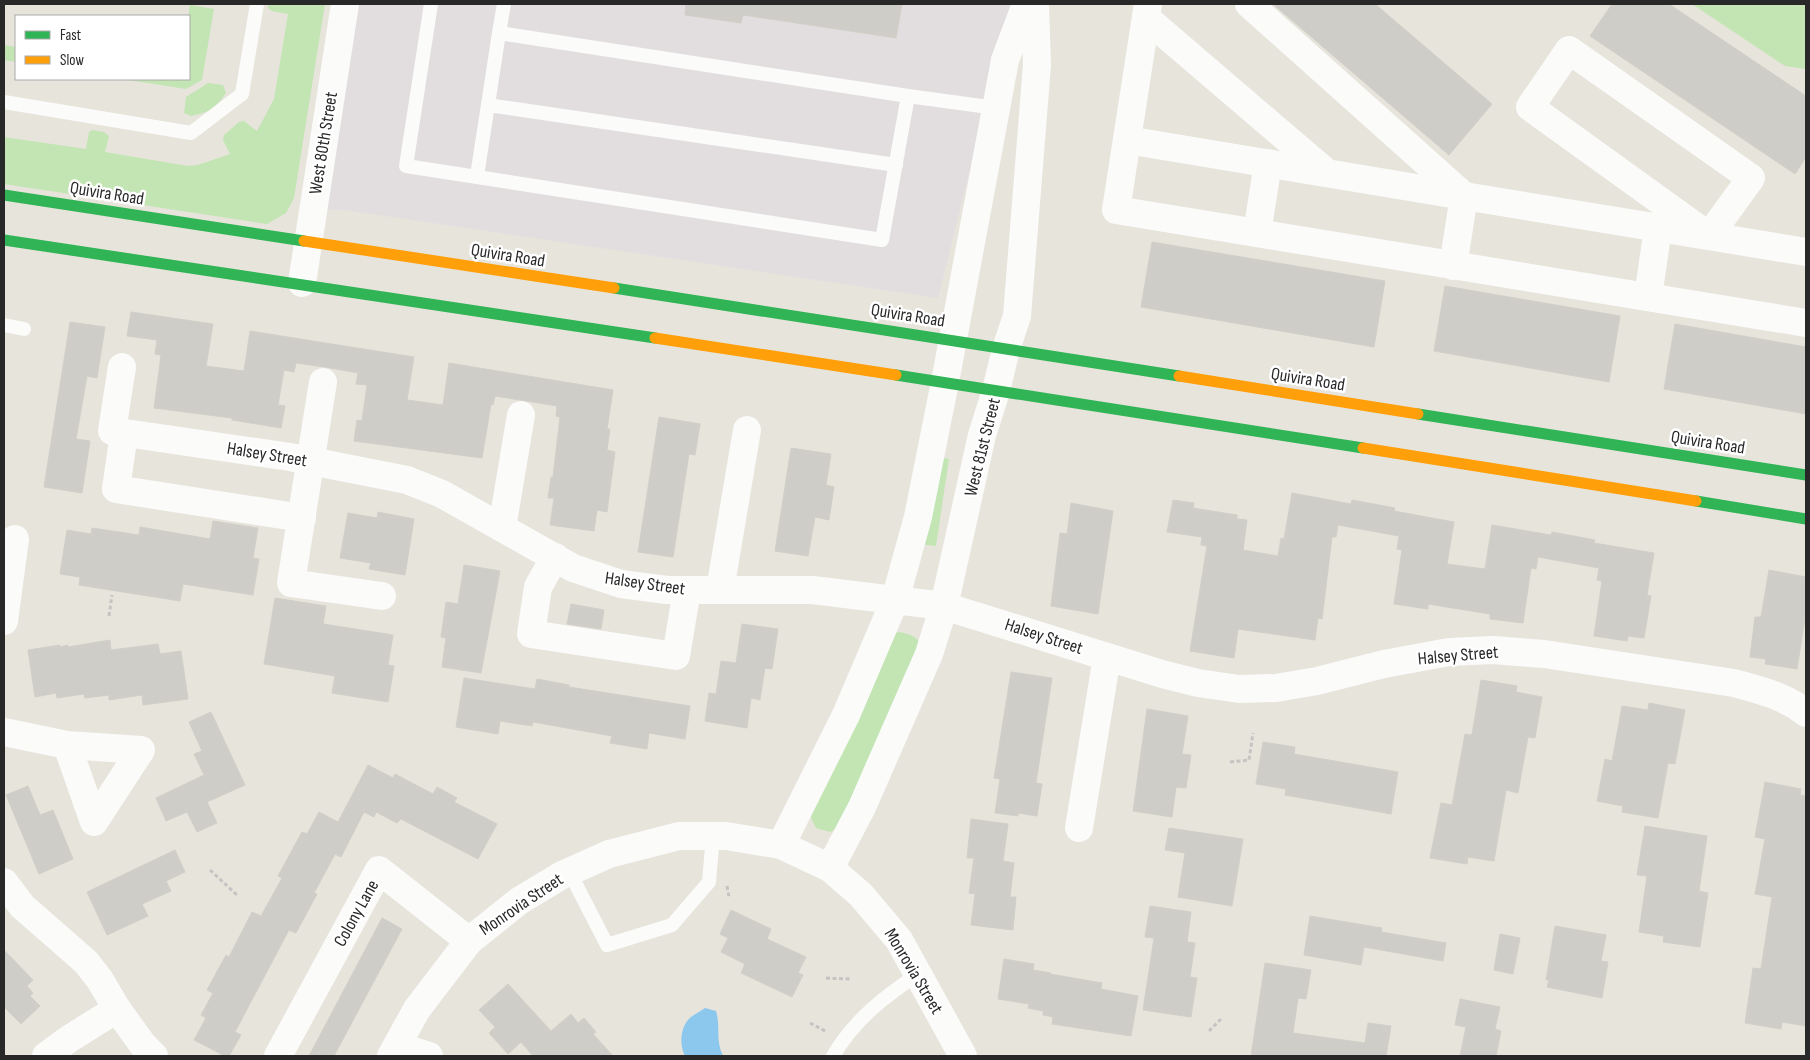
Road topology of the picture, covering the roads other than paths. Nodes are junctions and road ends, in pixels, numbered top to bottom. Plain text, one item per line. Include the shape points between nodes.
1 (258, 4) edge
2 (345, 4) edge
3 (431, 4) edge
4 (504, 4) edge
5 (1026, 4) edge
6 (1035, 4) edge
7 (1249, 4) edge
8 (1147, 11) edge
9 (500, 33) junction
10 (908, 96) junction
11 (4, 102) edge
12 (488, 104) junction
13 (996, 108) junction
14 (1127, 140) junction
15 (1268, 164) junction
16 (896, 165) junction
17 (1327, 174) junction
18 (477, 176) junction
19 (4, 195) edge
20 (1464, 196) junction
21 (1658, 228) junction
22 (1257, 233) junction
23 (1709, 236) junction
24 (4, 240) edge
25 (307, 242) junction
26 (1806, 252) edge
27 (1453, 266) junction
28 (302, 283) junction
29 (1648, 298) junction
30 (1806, 323) edge
31 (4, 326) edge
32 (24, 329) dead end
33 (953, 340) junction
34 (1006, 349) junction
35 (122, 368) dead end
36 (323, 382) dead end
37 (945, 382) junction
38 (996, 391) junction
39 (521, 415) dead end
40 (747, 430) dead end
41 (118, 432) junction
42 (311, 461) junction
43 (1806, 476) edge
44 (302, 518) junction
45 (1806, 519) edge
46 (502, 528) junction
47 (15, 539) dead end
48 (555, 557) junction
49 (687, 590) junction
50 (720, 590) junction
51 (382, 596) dead end
52 (895, 600) junction
53 (944, 606) junction
54 (4, 621) edge
55 (1107, 657) junction
56 (1806, 713) edge
57 (4, 732) edge
58 (67, 745) dead end
59 (1080, 828) dead end
60 (713, 836) junction
61 (781, 845) junction
62 (830, 868) junction
63 (569, 871) junction
64 (4, 882) edge
65 (469, 941) junction
66 (918, 974) junction
67 (117, 1010) junction
68 (395, 1051) edge
69 (46, 1056) edge
70 (154, 1056) edge
71 (278, 1056) edge
72 (429, 1056) edge
73 (833, 1056) edge
74 (963, 1056) edge

1 - 11 lane via 242,94 191,133
2 - 25 street, West 80th Street
3 - 18 lane via 406,166
4 - 9 lane
5 - 13 street via 1005,60
6 - 34 street, West 81st Street via 1037,65 1017,316
7 - 20 street
8 - 14 street
8 - 17 street
9 - 10 lane
9 - 12 lane
10 - 13 lane
10 - 16 lane
12 - 16 lane
12 - 18 lane
13 - 33 street
14 - 15 street
14 - 22 street via 1116,210
15 - 17 street
15 - 22 street
16 - 18 lane via 882,240
17 - 20 street
19 - 25 main road, Quivira Road
20 - 21 street
20 - 27 street
21 - 23 street
21 - 29 street
22 - 27 street
23 - 23 street via 1530,107 1569,50 1751,178
23 - 26 street
24 - 28 main road
25 - 28 street, West 80th Street
25 - 33 main road, Quivira Road
27 - 29 street
28 - 37 main road
29 - 30 street
31 - 32 lane
33 - 34 main road, Quivira Road
33 - 37 street
34 - 38 street, West 81st Street
34 - 43 main road, Quivira Road
35 - 41 street
36 - 42 street
37 - 38 main road
37 - 52 street via 918,518
38 - 45 main road via 1648,488
38 - 53 street, West 81st Street via 982,435
39 - 46 street
40 - 50 street
41 - 42 street, Halsey Street
41 - 44 street via 116,489
42 - 44 street
42 - 46 street, Halsey Street via 407,480 442,494
44 - 51 street via 292,583
46 - 48 street, Halsey Street
47 - 54 street
48 - 49 street, Halsey Street via 573,568 621,584
48 - 49 street via 538,587 531,634 676,656
49 - 50 street, Halsey Street
50 - 52 street, Halsey Street via 812,590
52 - 53 street, Halsey Street
52 - 61 street via 846,715
53 - 55 street, Halsey Street
53 - 62 street, West 81st Street via 929,654 862,806
55 - 56 street, Halsey Street via 1198,683 1239,689 1276,688 1317,681 1449,652 1510,651 1734,683 1763,690
55 - 59 street
57 - 58 street
60 - 61 street, Monrovia Street
60 - 63 street, Monrovia Street via 679,836 610,854
60 - 63 lane via 709,882 672,925 607,945
61 - 62 street, Monrovia Street
62 - 66 street, Monrovia Street via 861,895 899,940
63 - 65 street, Monrovia Street via 518,901
64 - 67 street via 22,906 86,962
65 - 68 street, Monrovia Street via 417,1008
65 - 71 street, Colony Lane via 380,870
66 - 73 lane via 883,998 859,1020
66 - 74 street, Monrovia Street
67 - 69 street
67 - 70 street
68 - 72 street

